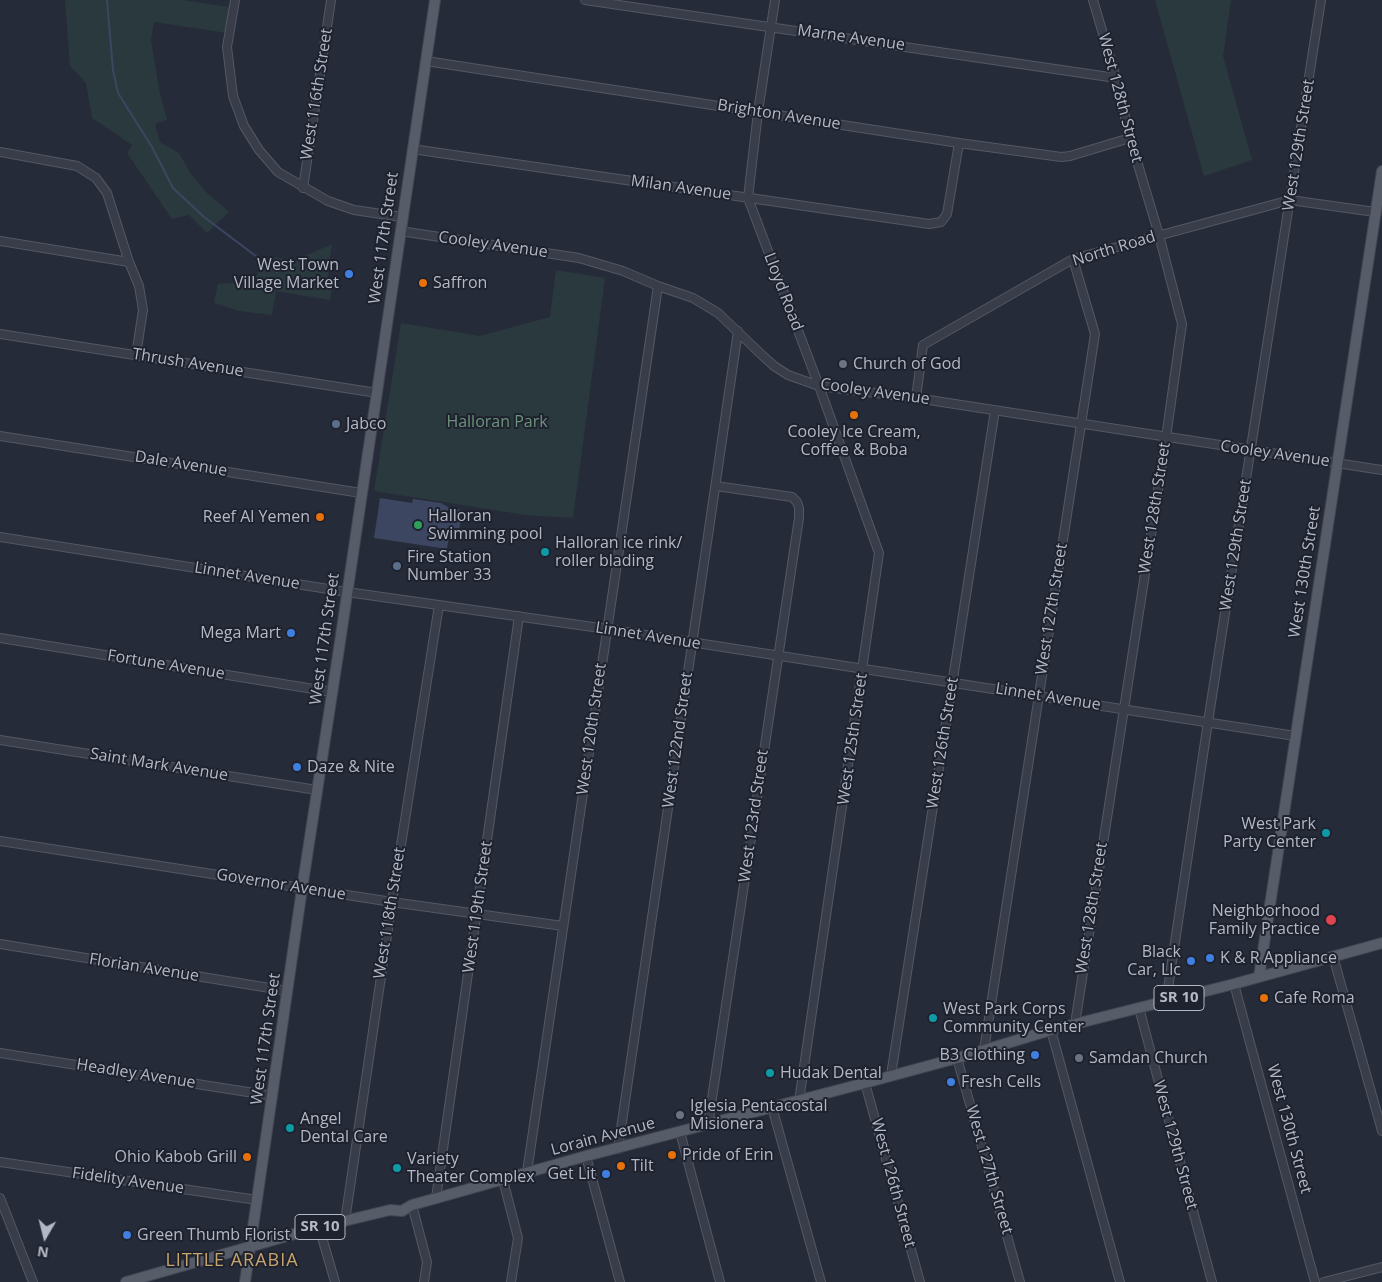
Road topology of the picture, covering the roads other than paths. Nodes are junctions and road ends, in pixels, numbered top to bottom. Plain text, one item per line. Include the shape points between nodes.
1 (235, 0) edge
2 (331, 0) edge
3 (435, 0) edge
4 (585, 0) edge
5 (775, 0) edge
6 (1093, 0) edge
7 (1321, 0) edge
8 (771, 26) junction
9 (426, 61) junction
10 (1116, 78) junction
11 (758, 112) junction
12 (1130, 138) junction
13 (959, 143) junction
14 (412, 149) junction
15 (0, 152) edge
16 (1382, 171) edge
17 (302, 188) junction
18 (748, 198) junction
19 (1290, 200) junction
20 (1375, 212) junction
21 (402, 217) junction
22 (400, 231) junction
23 (1159, 235) junction
24 (0, 241) edge
25 (1073, 259) junction
26 (130, 262) junction
27 (658, 286) junction
28 (738, 331) junction
29 (0, 334) edge
30 (136, 355) junction
31 (819, 386) junction
32 (376, 393) junction
33 (916, 398) junction
34 (995, 410) junction
35 (1081, 423) junction
36 (0, 436) edge
37 (1166, 437) junction
38 (1251, 451) junction
39 (1337, 463) junction
40 (1382, 470) edge
41 (716, 486) junction
42 (361, 492) junction
43 (0, 537) edge
44 (347, 592) junction
45 (439, 605) junction
46 (520, 616) junction
47 (607, 629) junction
48 (0, 638) edge
49 (692, 642) junction
50 (778, 656) junction
51 (863, 669) junction
52 (953, 683) junction
53 (332, 692) junction
54 (1039, 696) junction
55 (1123, 709) junction
56 (1208, 722) junction
57 (1295, 736) junction
58 (0, 740) edge
59 (317, 790) junction
60 (0, 842) edge
61 (302, 888) junction
62 (392, 902) junction
63 (477, 914) junction
64 (563, 926) junction
65 (1382, 941) edge
66 (0, 944) edge
67 (1333, 956) junction
68 (1259, 977) junction
69 (1234, 984) junction
70 (288, 991) junction
71 (1166, 1002) junction
72 (1139, 1008) junction
73 (1075, 1024) junction
74 (1051, 1030) junction
75 (984, 1050) junction
76 (0, 1053) edge
77 (958, 1058) junction
78 (892, 1075) junction
79 (865, 1083) junction
80 (273, 1096) junction
81 (799, 1100) junction
82 (772, 1107) junction
83 (708, 1125) junction
84 (1382, 1131) edge
85 (680, 1132) junction
86 (618, 1149) junction
87 (586, 1156) junction
88 (0, 1162) edge
89 (527, 1172) junction
90 (503, 1180) junction
91 (0, 1198) edge
92 (436, 1198) junction
93 (257, 1200) junction
94 (412, 1205) junction
95 (345, 1221) junction
96 (319, 1227) junction
97 (250, 1248) junction
98 (1382, 1267) edge
99 (34, 1282) edge
100 (129, 1282) edge
101 (245, 1282) edge
102 (335, 1282) edge
103 (424, 1282) edge
104 (511, 1282) edge
105 (620, 1282) edge
106 (720, 1282) edge
107 (821, 1282) edge
108 (920, 1282) edge
109 (1020, 1282) edge
110 (1120, 1282) edge
111 (1212, 1282) edge
112 (1315, 1282) edge
113 (1324, 1282) edge

1 - 17 street via 227,47 233,96 244,126 259,150 278,172
2 - 17 street, West 116th Street
3 - 9 main road, West 117th Street
4 - 8 street, Marne Avenue
5 - 8 street
6 - 10 street, West 128th Street
7 - 19 street, West 129th Street
8 - 10 street, Marne Avenue
8 - 11 street
9 - 11 street, Brighton Avenue
9 - 14 main road, West 117th Street
10 - 12 street, West 128th Street
11 - 13 street, Brighton Avenue
11 - 18 street
12 - 13 street, Brighton Avenue via 1061,157
12 - 23 street, West 128th Street
13 - 18 street, Milan Avenue via 947,214 941,222 929,224
14 - 18 street, Milan Avenue
14 - 21 main road, West 117th Street
15 - 26 street via 77,166 96,178 107,193
16 - 20 main road, West 130th Street
17 - 21 street via 354,210
18 - 31 street, Lloyd Road
19 - 20 street, North Road
19 - 23 street, North Road
19 - 38 street, West 129th Street
20 - 39 main road, West 130th Street
21 - 22 main road, West 117th Street
22 - 27 street, Cooley Avenue via 579,258
22 - 32 main road, West 117th Street
23 - 25 street, North Road
23 - 37 street, West 128th Street via 1182,324
24 - 26 street
25 - 33 street, North Road via 923,344
25 - 35 street, West 127th Street via 1095,334
26 - 30 street via 143,310
27 - 28 street, Cooley Avenue via 694,298
27 - 47 street, West 120th Street
28 - 31 street, Cooley Avenue via 762,356 788,375
28 - 41 street, West 122nd Street
29 - 30 street, Thrush Avenue
30 - 32 street, Thrush Avenue
31 - 33 street, Cooley Avenue
31 - 51 street, West 125th Street via 879,553
32 - 42 main road, West 117th Street
33 - 34 street, Cooley Avenue
34 - 35 street, Cooley Avenue
34 - 52 street, West 126th Street
35 - 37 street, Cooley Avenue
35 - 54 street, West 127th Street
36 - 42 street, Dale Avenue
37 - 38 street, Cooley Avenue
37 - 55 street, West 128th Street
38 - 39 street, Cooley Avenue
38 - 56 street, West 129th Street
39 - 40 street, Cooley Avenue
39 - 57 main road, West 130th Street
41 - 49 street, West 122nd Street
41 - 50 street, West 123rd Street via 792,497 797,502 798,518
42 - 44 main road, West 117th Street
43 - 44 street, Linnet Avenue
44 - 45 street, Linnet Avenue
44 - 53 main road, West 117th Street
45 - 46 street, Linnet Avenue
45 - 62 street, West 118th Street
46 - 47 street, Linnet Avenue
46 - 63 street, West 119th Street
47 - 49 street, Linnet Avenue
47 - 64 street, West 120th Street
48 - 53 street, Fortune Avenue
49 - 50 street, Linnet Avenue
49 - 86 street, West 122nd Street
50 - 51 street, Linnet Avenue
50 - 83 street, West 123rd Street
51 - 52 street, Linnet Avenue
51 - 81 street, West 125th Street
52 - 54 street, Linnet Avenue
52 - 78 street, West 126th Street
53 - 59 main road, West 117th Street
54 - 55 street, Linnet Avenue
54 - 75 street, West 127th Street
55 - 56 street, Linnet Avenue
55 - 73 street, West 128th Street
56 - 57 street, Linnet Avenue
56 - 71 street, West 129th Street
57 - 68 main road, West 130th Street
58 - 59 street, Saint Mark Avenue
59 - 61 main road, West 117th Street
60 - 61 street, Governor Avenue
61 - 62 street, Governor Avenue
61 - 70 main road, West 117th Street
62 - 63 street, Governor Avenue
62 - 95 street, West 118th Street
63 - 64 street, Governor Avenue
63 - 92 street, West 119th Street
64 - 89 street, West 120th Street
65 - 67 main road, Lorain Avenue / SR 10
66 - 70 street, Florian Avenue
67 - 68 main road, Lorain Avenue / SR 10
67 - 84 street
68 - 69 main road, Lorain Avenue / SR 10
69 - 71 main road, Lorain Avenue / SR 10
69 - 112 street, West 130th Street
70 - 80 main road, West 117th Street
71 - 72 main road, Lorain Avenue / SR 10
72 - 73 main road, Lorain Avenue / SR 10
72 - 111 street, West 129th Street
73 - 74 main road, Lorain Avenue / SR 10
74 - 75 main road, Lorain Avenue / SR 10
74 - 110 street
75 - 77 main road, Lorain Avenue / SR 10
76 - 80 street, Headley Avenue
77 - 78 main road, Lorain Avenue / SR 10
77 - 109 street, West 127th Street
78 - 79 main road, Lorain Avenue / SR 10
79 - 81 main road, Lorain Avenue / SR 10
79 - 108 street, West 126th Street
80 - 93 main road, West 117th Street
81 - 82 main road, Lorain Avenue / SR 10
82 - 83 main road, Lorain Avenue / SR 10
82 - 107 street
83 - 85 main road, Lorain Avenue / SR 10
85 - 86 main road, Lorain Avenue / SR 10
85 - 106 street
86 - 87 main road, Lorain Avenue / SR 10
87 - 89 main road, Lorain Avenue / SR 10
87 - 105 street
88 - 93 street, Fidelity Avenue
89 - 90 main road, Lorain Avenue / SR 10
90 - 92 main road, Lorain Avenue / SR 10
90 - 104 street via 518,1238
91 - 99 street
92 - 94 main road, Lorain Avenue / SR 10
93 - 97 main road, West 117th Street
94 - 95 main road, Lorain Avenue / SR 10 via 402,1210
94 - 103 street via 427,1262
95 - 96 main road, Lorain Avenue / SR 10
96 - 97 main road, Lorain Avenue / SR 10
96 - 102 street
97 - 100 main road, Lorain Avenue / SR 10
97 - 101 main road, West 117th Street
98 - 113 street

